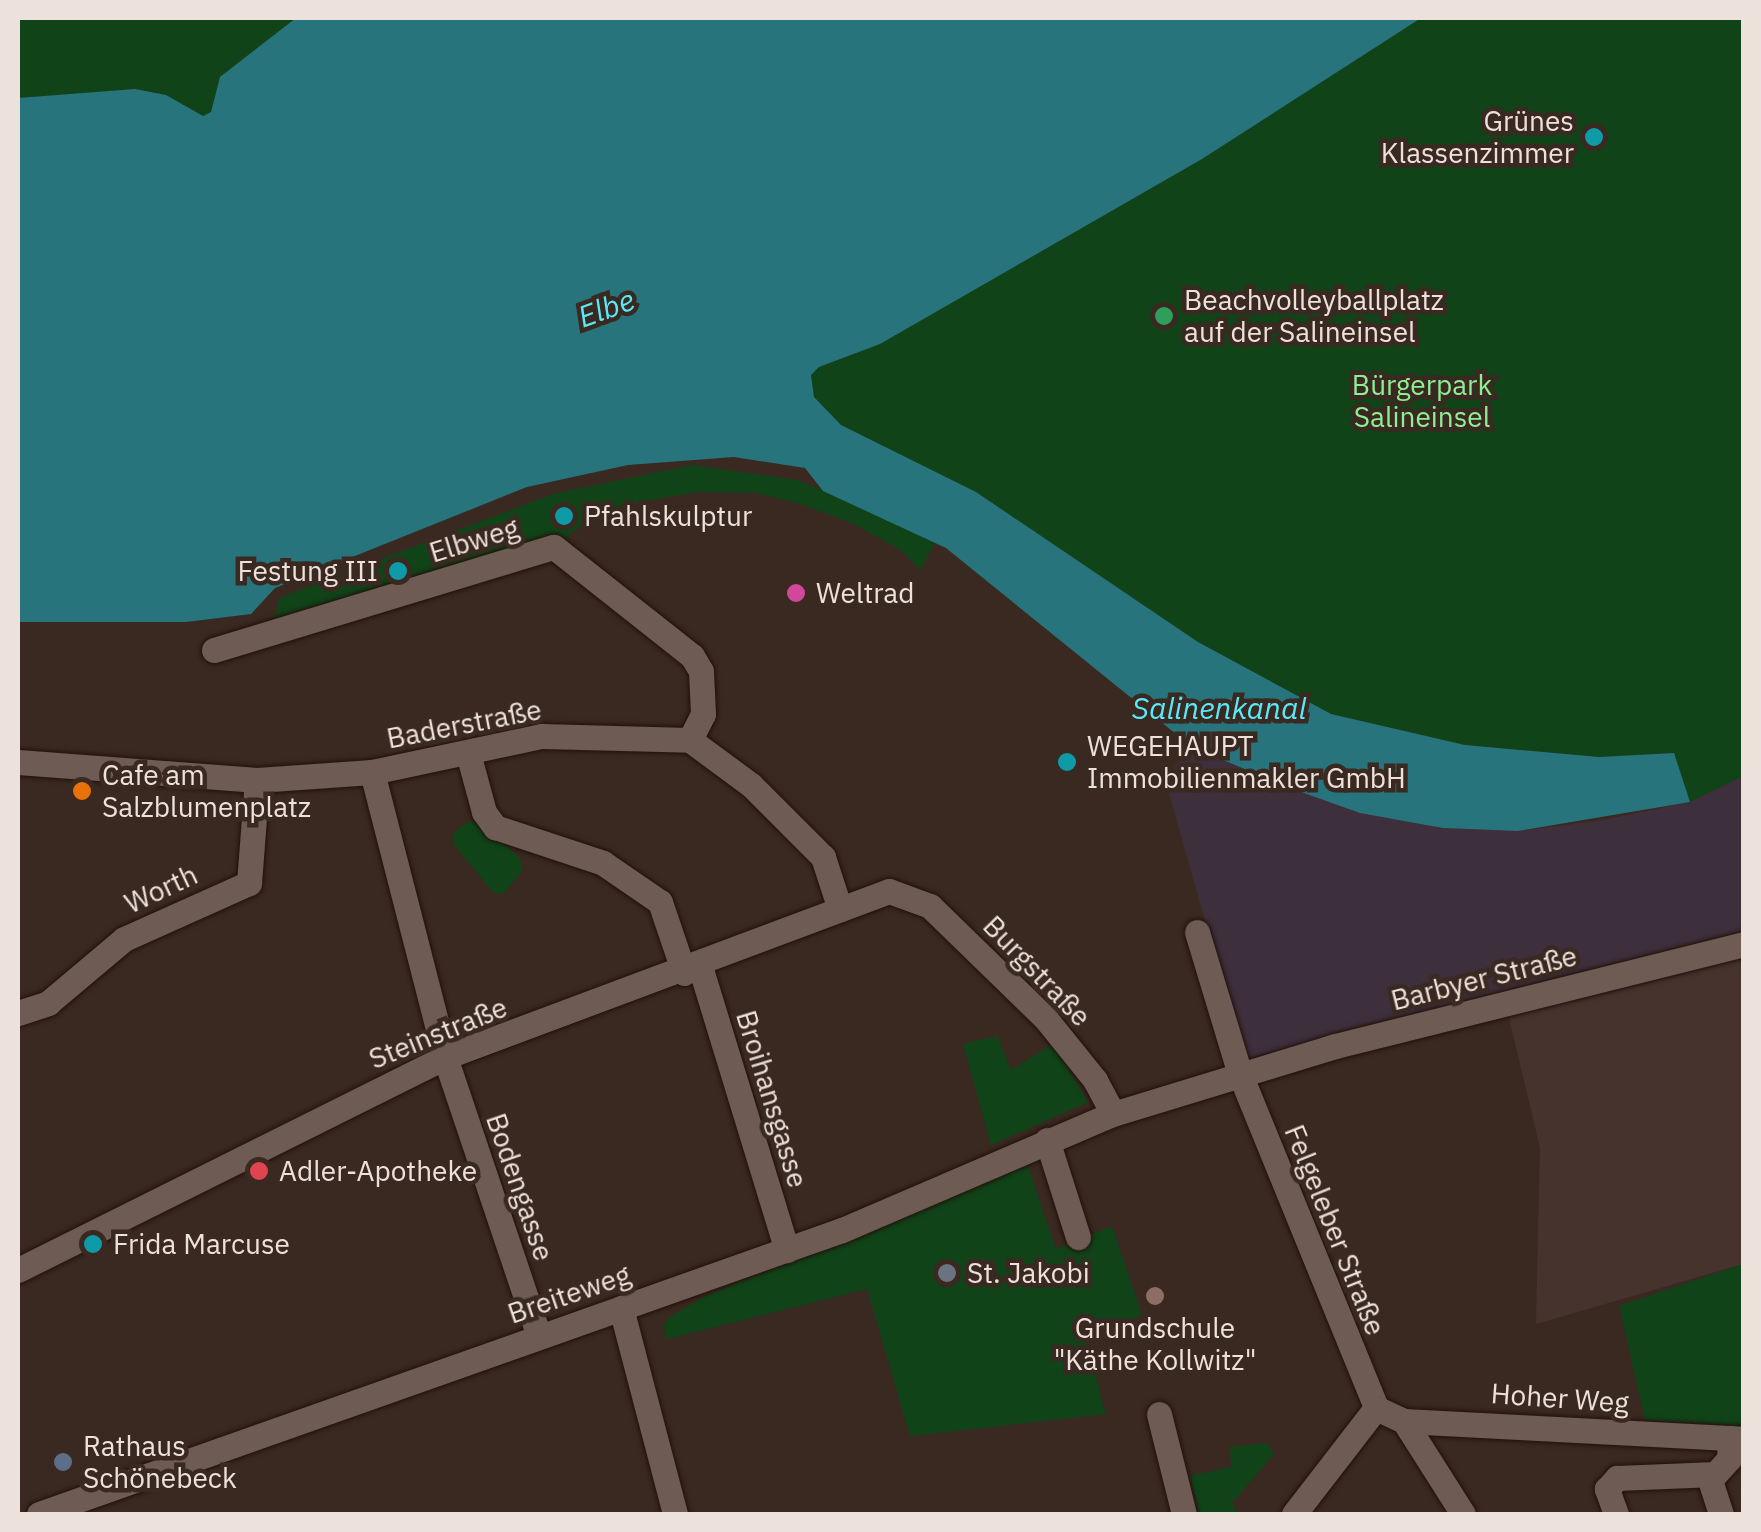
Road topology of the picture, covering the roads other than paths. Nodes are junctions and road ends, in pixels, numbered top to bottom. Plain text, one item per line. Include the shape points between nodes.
1 (214, 650) dead end
2 (690, 740) junction
3 (468, 753) junction
4 (18, 762) edge
5 (372, 772) junction
6 (257, 780) junction
7 (898, 891) joint
8 (840, 909) junction
9 (1197, 932) dead end
10 (1744, 944) edge
11 (692, 970) junction
12 (18, 1013) edge
13 (445, 1057) junction
14 (1240, 1074) junction
15 (1112, 1114) junction
16 (1046, 1140) junction
17 (1078, 1237) dead end
18 (788, 1250) junction
19 (18, 1270) edge
20 (621, 1308) junction
21 (539, 1336) junction
22 (1376, 1408) junction
23 (1159, 1414) dead end
24 (1404, 1421) junction
25 (1737, 1439) edge
26 (1715, 1474) junction
27 (18, 1514) edge
28 (27, 1514) edge
29 (39, 1514) edge
30 (675, 1514) edge
31 (1184, 1514) edge
32 (1294, 1514) edge
33 (1463, 1514) edge
34 (1616, 1514) edge
35 (1721, 1514) edge

1 - 2 street, Elbweg via 554,547 692,656 701,671 704,714
2 - 3 street, Baderstraße via 542,736
2 - 8 street via 751,785 823,858
3 - 5 street, Baderstraße
3 - 11 street, Broihansgasse via 484,812 495,827 603,863 660,902
4 - 6 street, Baderstraße
5 - 6 street, Baderstraße
5 - 13 street, Bodengasse
6 - 12 street, Worth via 249,884 124,939 48,1003
7 - 8 street, Steinstraße
7 - 15 street, Burgstraße via 930,906 1046,1019 1095,1080
8 - 11 street, Steinstraße
9 - 14 street, Felgeleber Straße
10 - 14 street, Barbyer Straße
11 - 13 street, Steinstraße
11 - 18 street, Broihansgasse
13 - 19 street, Steinstraße
13 - 21 street, Bodengasse
14 - 15 street, Barbyer Straße
14 - 22 street, Felgeleber Straße
15 - 16 street, Breiteweg
16 - 17 street
16 - 18 street, Breiteweg
18 - 20 street, Breiteweg
20 - 21 street, Breiteweg
20 - 30 street
21 - 29 street, Breiteweg
22 - 24 street, Hoher Weg
22 - 32 street
23 - 31 street
24 - 25 street, Hoher Weg
24 - 33 street
25 - 26 street
26 - 34 street via 1617,1478 1607,1489
26 - 35 street via 1710,1480
27 - 28 street

